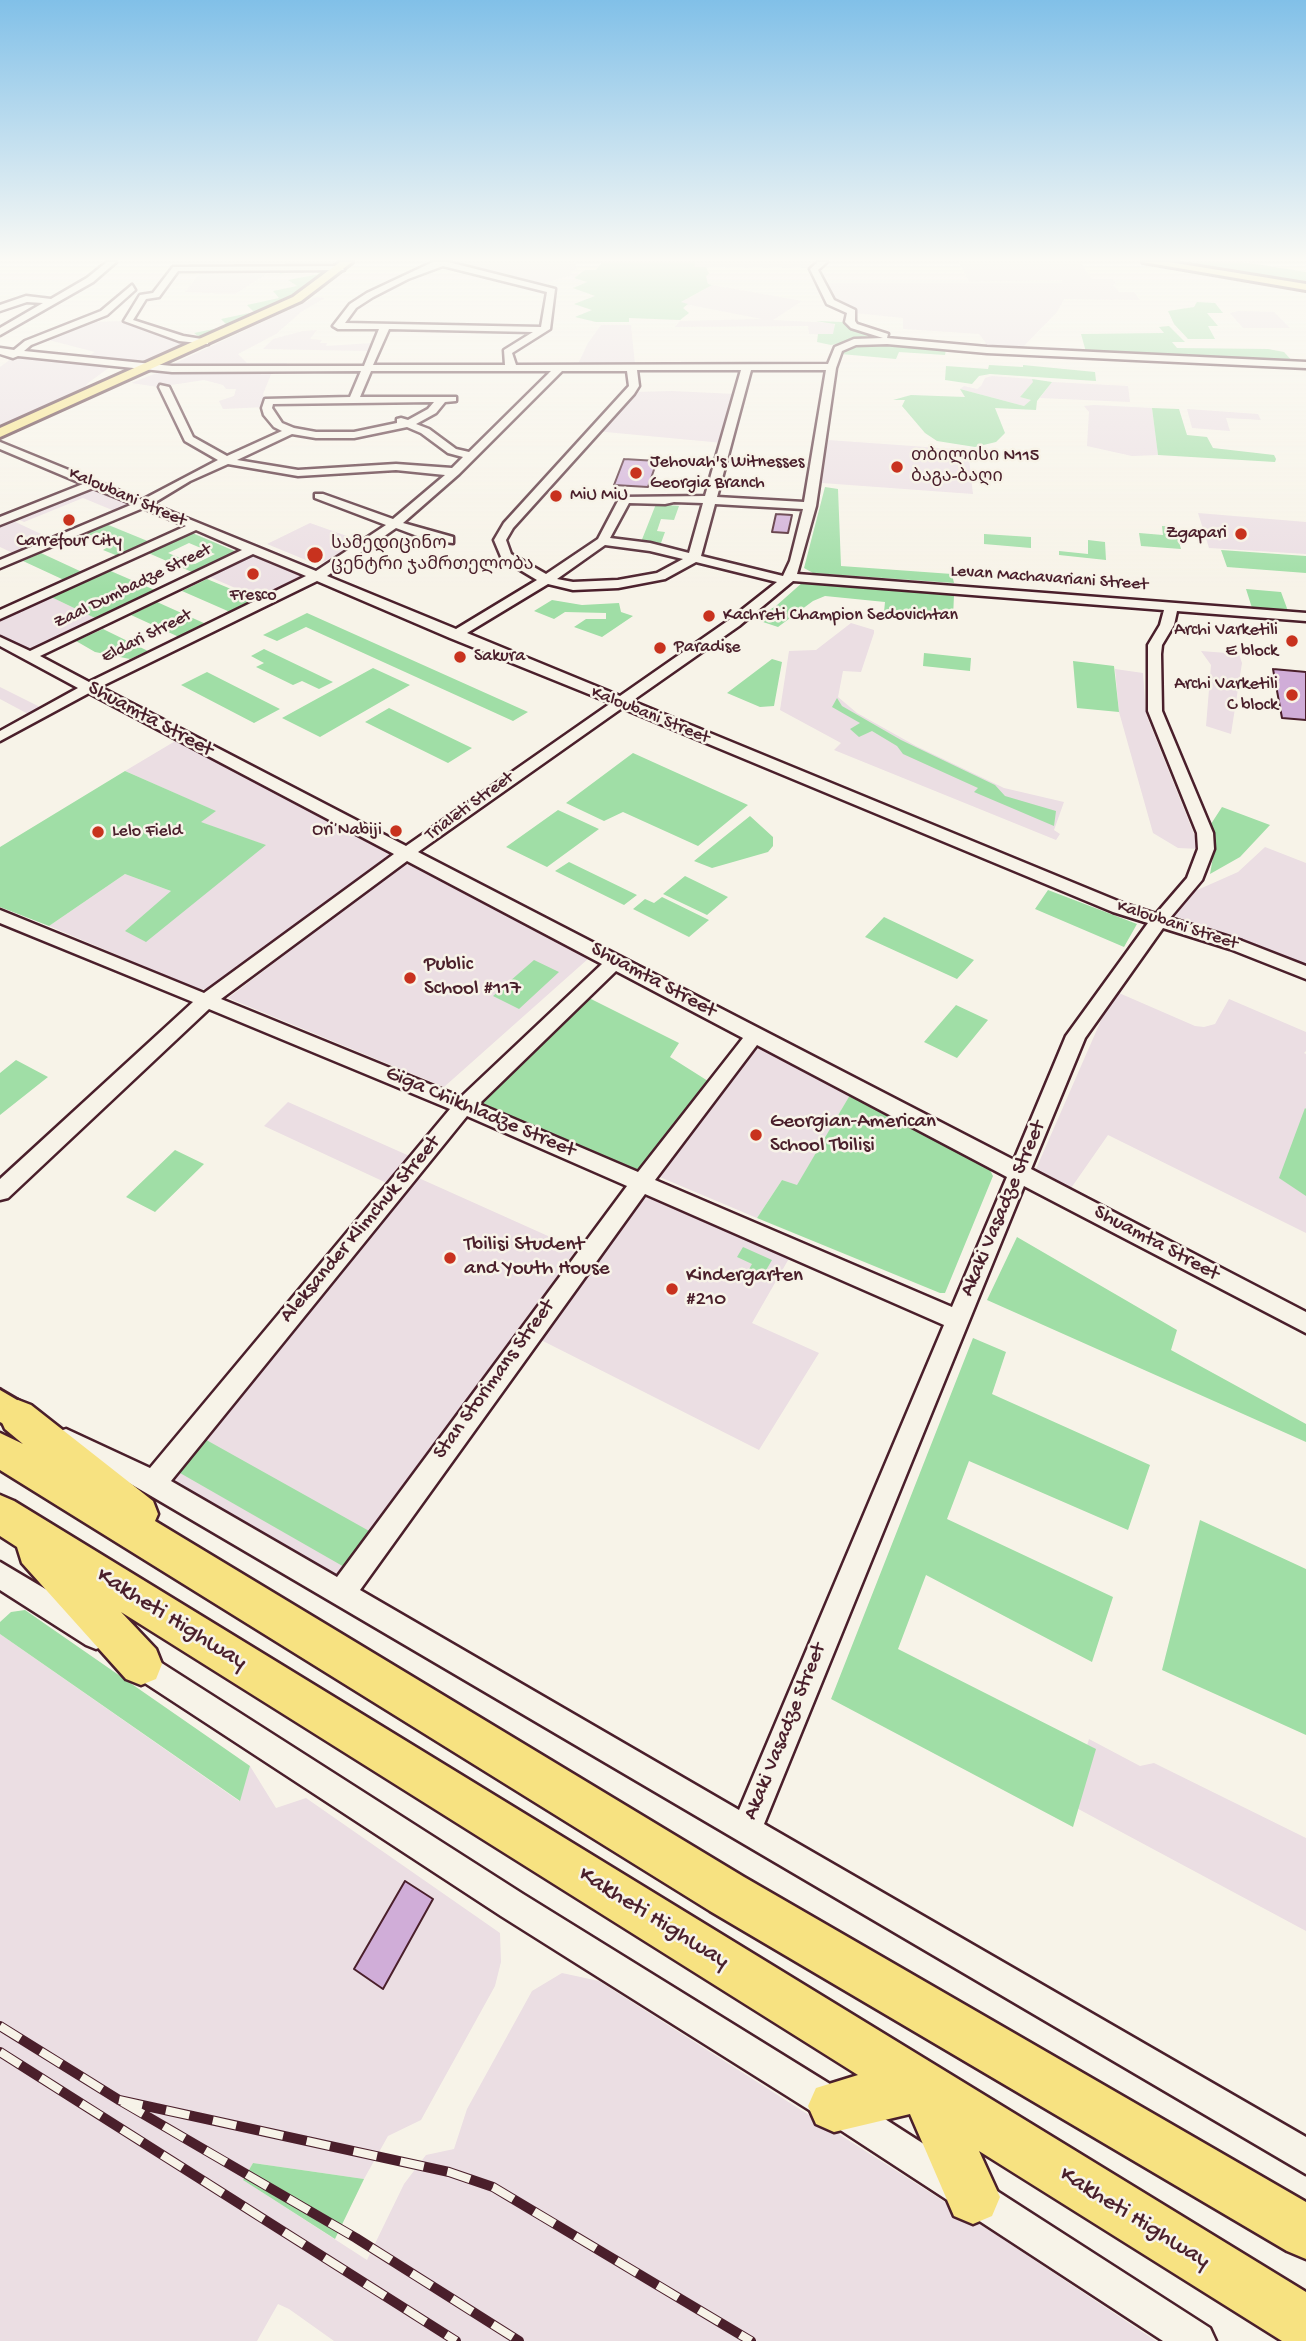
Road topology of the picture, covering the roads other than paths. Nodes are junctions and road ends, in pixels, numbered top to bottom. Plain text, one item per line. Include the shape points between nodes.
1 (143, 371) edge
2 (365, 371) edge
3 (556, 371) edge
4 (632, 371) edge
5 (746, 371) edge
6 (830, 371) edge
7 (354, 400) junction
8 (389, 416) dead end
9 (408, 424) junction
10 (291, 431) junction
11 (0, 433) edge
12 (0, 444) edge
13 (471, 456) junction
14 (228, 459) junction
15 (455, 472) junction
16 (92, 484) junction
17 (319, 496) dead end
18 (712, 500) junction
19 (141, 505) junction
20 (810, 506) junction
21 (0, 521) edge
22 (395, 524) junction
23 (194, 527) junction
24 (449, 540) dead end
25 (603, 541) junction
26 (251, 550) junction
27 (694, 558) junction
28 (0, 564) edge
29 (314, 576) junction
30 (788, 579) junction
31 (545, 580) junction
32 (1172, 606) junction
33 (0, 615) edge
34 (1306, 617) edge
35 (455, 635) junction
36 (0, 641) edge
37 (30, 656) junction
38 (90, 687) junction
39 (618, 702) junction
40 (0, 737) edge
41 (406, 853) junction
42 (0, 916) edge
43 (1160, 921) junction
44 (616, 961) junction
45 (1306, 973) edge
46 (207, 1000) junction
47 (755, 1035) junction
48 (464, 1106) junction
49 (1020, 1173) junction
50 (640, 1181) junction
51 (0, 1192) edge
52 (956, 1319) junction
53 (1306, 1323) edge
54 (9, 1410) edge
55 (0, 1450) edge
56 (153, 1484) junction
57 (4, 1516) edge
58 (0, 1575) edge
59 (224, 1584) junction
60 (341, 1594) junction
61 (141, 1664) junction
62 (746, 1830) junction
63 (923, 2086) junction
64 (834, 2106) junction
65 (1306, 2157) edge
66 (973, 2197) junction
67 (1306, 2232) edge
68 (1306, 2324) edge
69 (1198, 2341) edge

1 - 11 main road
2 - 7 street
3 - 13 street, Eldari Street
4 - 31 street via 634,386 500,540 506,556
5 - 18 street
6 - 20 street
7 - 9 street via 446,400
7 - 10 street via 269,401 272,420
8 - 9 street
9 - 10 street via 354,435
9 - 13 street via 452,451
10 - 14 street
12 - 16 street, Kaloubani Street
13 - 15 street, Eldari Street
14 - 14 street via 192,438 164,387 189,439
14 - 15 street via 267,470 396,467
14 - 19 street
15 - 22 street, Eldari Street
16 - 19 street, Kaloubani Street
16 - 21 street
17 - 22 street
18 - 20 street
18 - 25 street via 628,499
18 - 27 street
19 - 23 street, Kaloubani Street
19 - 28 street
20 - 30 street
22 - 24 street
22 - 29 street, Eldari Street
23 - 26 street, Kaloubani Street
23 - 33 street
25 - 27 street, Levan Machavariani Street
25 - 31 street
26 - 29 street, Kaloubani Street
26 - 37 street, Zaal Dumbadze Street
27 - 30 street, Levan Machavariani Street
27 - 31 street via 661,576 628,583 589,587
29 - 35 street, Kaloubani Street
29 - 38 street, Eldari Street
30 - 32 street, Levan Machavariani Street
30 - 39 street, Trialeti Street via 734,623
31 - 35 street
32 - 34 street, Levan Machavariani Street
32 - 43 street, Akaki Vasadze Street via 1155,645 1155,711 1205,833 1206,849 1194,880
35 - 39 street, Kaloubani Street
36 - 37 street, Shuamta Street
37 - 38 street, Shuamta Street
38 - 40 street, Eldari Street
38 - 41 street, Shuamta Street
39 - 41 street, Trialeti Street
39 - 43 street, Kaloubani Street
41 - 44 street, Shuamta Street
41 - 46 street, Trialeti Street
42 - 46 street, Giga Chikhladze Street
43 - 45 street, Kaloubani Street
43 - 49 street, Akaki Vasadze Street via 1076,1036
44 - 47 street, Shuamta Street
44 - 48 street, Aleksander Klimchuk Street
46 - 48 street, Giga Chikhladze Street
46 - 51 street, Trialeti Street
47 - 49 street, Shuamta Street
47 - 50 street, Stan Storimans Street
48 - 50 street, Giga Chikhladze Street
48 - 56 street, Aleksander Klimchuk Street
49 - 52 street, Akaki Vasadze Street
49 - 53 street, Shuamta Street
50 - 52 street, Giga Chikhladze Street
50 - 60 street, Stan Storimans Street
52 - 62 street, Akaki Vasadze Street
54 - 56 street
54 - 59 highway
55 - 59 highway
56 - 60 street
57 - 61 highway
57 - 63 highway, Kakheti Highway
58 - 61 street
59 - 67 highway via 727,1894
60 - 62 street
61 - 64 street via 512,1905
62 - 65 street
63 - 64 highway
63 - 66 highway
63 - 68 highway, Kakheti Highway
64 - 66 street
66 - 69 street

